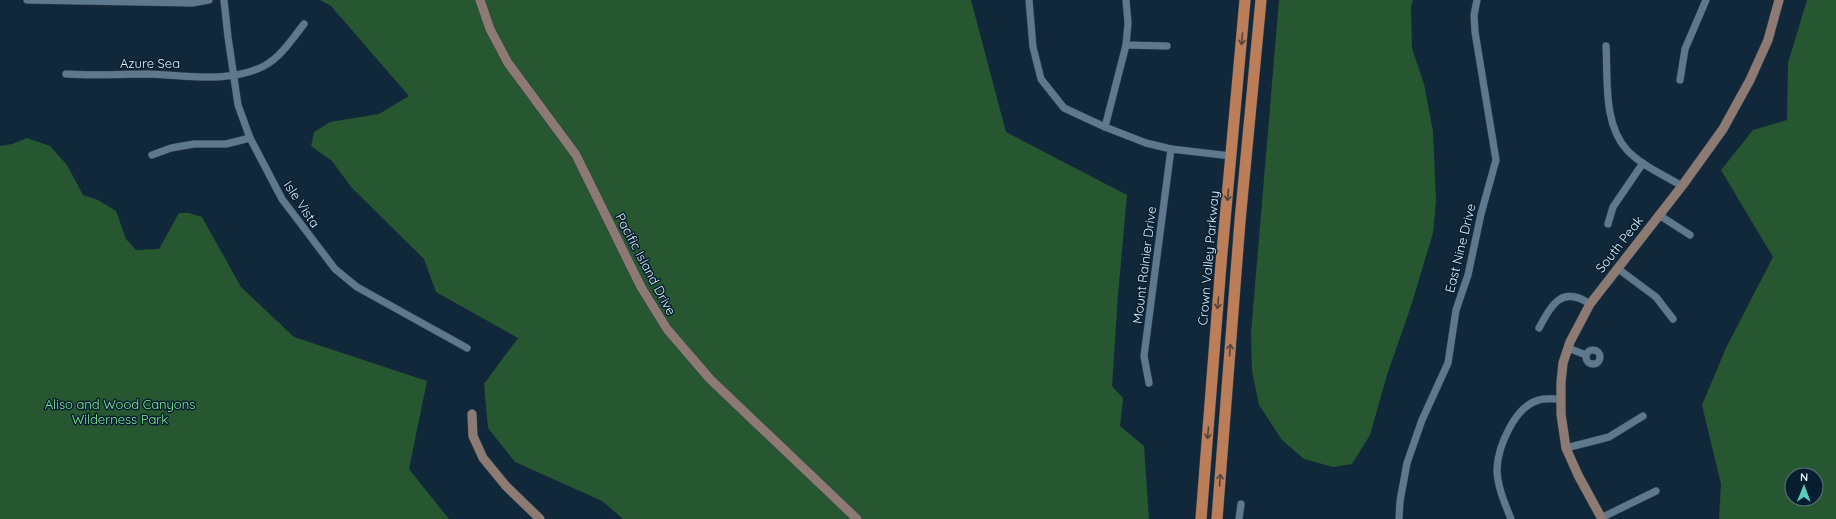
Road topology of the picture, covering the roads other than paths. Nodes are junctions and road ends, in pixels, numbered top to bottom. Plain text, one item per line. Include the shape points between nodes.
1 (27, 0) edge
2 (209, 0) edge
3 (224, 0) edge
4 (480, 0) edge
5 (1029, 0) edge
6 (1126, 0) edge
7 (1245, 0) edge
8 (1261, 0) edge
9 (1477, 0) edge
10 (1706, 0) edge
11 (1779, 0) edge
12 (304, 24) dead end
13 (1126, 45) junction
14 (1167, 46) dead end
15 (1606, 46) dead end
16 (66, 74) dead end
17 (234, 76) junction
18 (1680, 80) dead end
19 (1250, 115) junction
20 (1105, 127) junction
21 (250, 138) junction
22 (1171, 149) junction
23 (152, 155) dead end
24 (1231, 156) junction
25 (1643, 163) junction
26 (1682, 186) junction
27 (1659, 214) junction
28 (1240, 221) junction
29 (1608, 224) dead end
30 (1690, 235) dead end
31 (1617, 268) junction
32 (1590, 304) junction
33 (1673, 318) dead end
34 (1540, 328) dead end
35 (467, 348) dead end
36 (1568, 348) junction
37 (1586, 355) dead end
38 (1149, 383) dead end
39 (1561, 399) junction
40 (472, 414) dead end
41 (1643, 416) dead end
42 (1566, 448) junction
43 (1656, 491) dead end
44 (1241, 504) dead end
45 (1601, 518) edge
46 (540, 519) edge
47 (857, 519) edge
48 (1201, 519) edge
49 (1217, 519) edge
50 (1239, 519) edge
51 (1399, 519) edge
52 (1511, 519) edge

1 - 2 street via 192,3
3 - 17 street, Isle Vista
4 - 47 street, Pacific Island Drive via 490,30 508,63 576,155 641,287 667,329 710,379
5 - 20 street via 1033,47 1044,84 1066,110
6 - 13 street
7 -> 24 main road, Crown Valley Parkway
8 - 19 main road
9 - 51 street, East Nine Drive via 1474,15 1475,32 1496,160 1468,275 1456,310 1448,363 1422,420 1407,463
10 - 18 street via 1685,50
11 - 26 street, South Peak via 1768,40 1750,80 1723,128
12 - 17 street, Azure Sea via 282,52 265,66
13 - 14 street
13 - 20 street
15 - 25 street via 1610,112 1616,133 1627,150
16 - 17 street, Azure Sea
17 - 21 street, Isle Vista via 238,105
19 - 24 main road via 1243,123 1240,144
19 - 28 main road
20 - 22 street via 1146,143
21 - 23 street via 226,144 186,145
21 - 35 street, Isle Vista via 282,199 335,269 357,287
22 - 24 street
22 - 38 street, Mount Rainier Drive via 1144,356
24 - 28 main road via 1240,170 1234,213
24 -> 48 main road, Crown Valley Parkway
25 - 26 street
25 - 29 street via 1613,207
26 - 27 street, South Peak
27 - 30 street
27 - 31 street, South Peak
49 -> 28 main road
31 - 32 street, South Peak
31 - 33 street via 1656,297
32 - 34 street via 1581,298 1568,295 1550,308
32 - 36 street, South Peak
36 - 37 street
36 - 39 street, South Peak via 1563,363
39 - 42 street, South Peak
39 - 52 street via 1539,400 1521,411 1508,427 1497,469 1502,496
40 - 46 street via 473,436 483,458 506,486
41 - 42 street via 1609,437
42 - 45 street, South Peak
43 - 45 street
44 - 50 street

